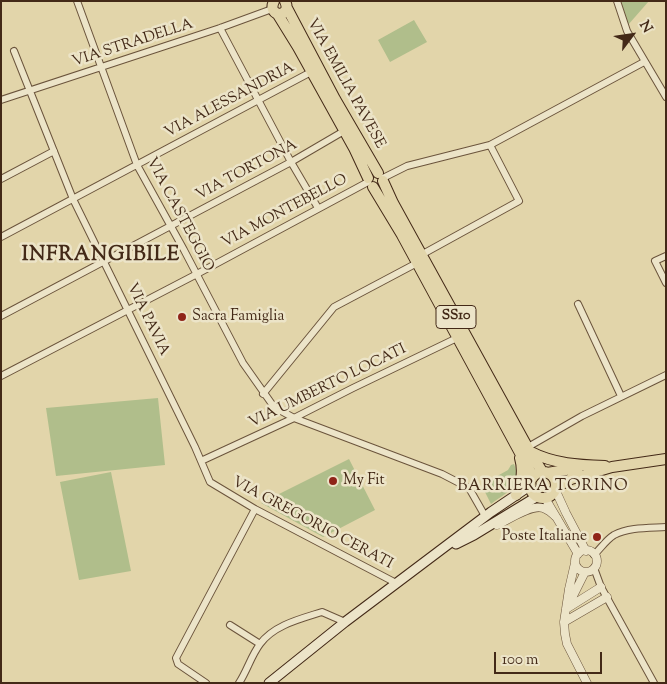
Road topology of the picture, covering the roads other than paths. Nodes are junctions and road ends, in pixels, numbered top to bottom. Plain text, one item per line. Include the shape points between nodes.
1 (77, 1) edge
2 (617, 1) edge
3 (277, 6) edge
4 (220, 28) junction
5 (14, 51) dead end
6 (644, 62) junction
7 (101, 67) junction
8 (311, 72) junction
9 (30, 91) junction
10 (666, 98) edge
11 (1, 100) edge
12 (259, 100) junction
13 (344, 131) junction
14 (490, 145) junction
15 (54, 151) junction
16 (291, 162) junction
17 (137, 165) junction
18 (381, 177) junction
19 (1, 179) edge
20 (370, 182) junction
21 (73, 199) junction
22 (318, 208) junction
23 (171, 226) junction
24 (1, 237) edge
25 (666, 256) edge
26 (419, 259) junction
27 (104, 262) junction
28 (196, 274) junction
29 (666, 283) edge
30 (578, 304) dead end
31 (128, 310) junction
32 (1, 316) edge
33 (461, 336) junction
34 (666, 375) edge
35 (1, 376) edge
36 (263, 394) junction
37 (621, 396) junction
38 (294, 418) junction
39 (525, 449) junction
40 (666, 459) edge
41 (201, 460) junction
42 (594, 466) junction
43 (612, 467) junction
44 (545, 473) junction
45 (532, 481) junction
46 (555, 489) junction
47 (516, 495) junction
48 (541, 497) junction
49 (255, 509) junction
50 (485, 516) junction
51 (557, 518) junction
52 (666, 527) edge
53 (474, 535) junction
54 (582, 552) junction
55 (436, 554) junction
56 (594, 555) junction
57 (575, 564) junction
58 (589, 570) junction
59 (396, 583) junction
60 (601, 587) junction
61 (607, 597) junction
62 (566, 609) junction
63 (345, 622) junction
64 (564, 622) junction
65 (230, 625) dead end
66 (260, 644) junction
67 (242, 682) edge
68 (206, 683) edge
69 (269, 683) edge
70 (587, 683) edge
71 (654, 683) edge

1 - 7 street, VIA CASTEGGIO
2 - 6 street via 627,32
3 - 4 street, VIA STRADELLA
3 - 8 main road, VIA EMILIA PAVESE / SS10
3 - 18 main road, VIA EMILIA PAVESE / SS10
4 - 7 street, VIA STRADELLA
4 - 12 street
5 - 9 street, VIA PAVIA
6 - 10 street
6 - 14 street
7 - 9 street, VIA STRADELLA
7 - 17 street, VIA CASTEGGIO
8 - 12 street, VIA ALESSANDRIA
8 - 13 main road, VIA EMILIA PAVESE / SS10
9 - 11 street, VIA STRADELLA
9 - 15 street, VIA PAVIA
12 - 16 street
12 - 17 street, VIA ALESSANDRIA
13 - 16 street, VIA TORTONA
13 - 20 main road, VIA EMILIA PAVESE / SS10
14 - 18 street via 407,166
14 - 26 street via 519,201
15 - 19 street
15 - 21 street, VIA PAVIA
16 - 22 street
16 - 23 street, VIA TORTONA
17 - 21 street, VIA ALESSANDRIA
17 - 23 street, VIA CASTEGGIO
18 - 20 main road, VIA EMILIA PAVESE via 373,173
18 - 26 main road, VIA EMILIA PAVESE / SS10
20 - 22 street, VIA MONTEBELLO
20 - 26 main road, VIA EMILIA PAVESE / SS10
21 - 24 street, VIA ALESSANDRIA
21 - 27 street, VIA PAVIA
22 - 28 street, VIA MONTEBELLO
23 - 27 street, VIA TORTONA
23 - 28 street, VIA CASTEGGIO
25 - 29 street via 655,261
26 - 33 main road, VIA EMILIA PAVESE / SS10
26 - 36 street via 334,308
27 - 31 street, VIA PAVIA
27 - 32 street, VIA TORTONA
28 - 31 street, VIA MONTEBELLO
28 - 36 street, VIA CASTEGGIO
30 - 37 street
31 - 35 street, VIA MONTEBELLO
31 - 41 street, VIA PAVIA
33 - 38 street, VIA UMBERTO LOCATI
33 - 39 main road, VIA EMILIA PAVESE / SS10
34 - 37 street
36 - 38 street, VIA CASTEGGIO via 274,407
37 - 39 street
38 - 41 street, VIA UMBERTO LOCATI
38 - 50 street, VIA CASTEGGIO via 442,474 469,488
39 - 42 main road via 554,461
39 - 44 main road, VIA EMILIA PAVESE / SS10
39 - 45 main road, VIA EMILIA PAVESE / SS10
39 - 47 main road
40 - 43 main road
41 - 49 street, VIA GREGORIO CERATI via 210,482
42 - 43 main road
42 - 44 main road
43 - 46 main road via 571,479
44 - 45 main road via 536,475
44 - 46 main road, SS10 via 554,479
45 - 47 main road
45 - 48 main road, SS10 via 533,492
46 - 48 main road via 552,495
46 - 54 street
47 - 50 main road
48 - 51 street
48 - 53 main road
49 - 59 street, VIA GREGORIO CERATI
49 - 68 street via 176,658 178,664
50 - 55 main road
51 - 53 street via 542,508 534,508
51 - 54 street
52 - 56 street via 624,531 606,542
53 - 55 main road
54 - 56 street
54 - 57 street via 576,557
55 - 59 main road
56 - 58 street via 596,561
57 - 58 street via 579,569
57 - 62 street
58 - 60 street
58 - 62 street
59 - 63 main road
60 - 61 street
60 - 62 street
61 - 64 street
61 - 71 street
62 - 64 street
63 - 66 street via 322,612 274,630
63 - 69 main road
64 - 70 street via 567,644
65 - 66 street
66 - 67 street

